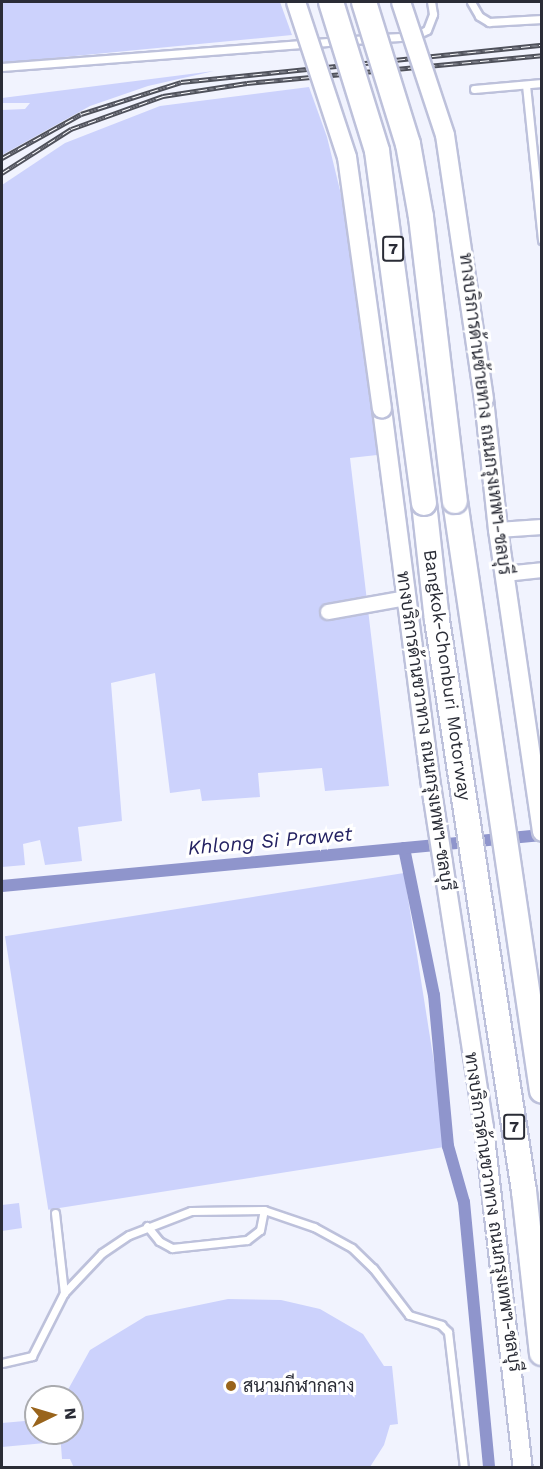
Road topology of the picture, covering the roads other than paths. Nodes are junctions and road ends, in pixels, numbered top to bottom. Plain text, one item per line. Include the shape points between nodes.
1 (296, 2) edge
2 (331, 2) edge
3 (364, 2) edge
4 (401, 2) edge
5 (431, 2) edge
6 (471, 2) edge
7 (542, 19) edge
8 (2, 67) edge
9 (542, 83) edge
10 (526, 85) junction
11 (474, 89) dead end
12 (542, 240) edge
13 (542, 527) edge
14 (498, 530) junction
15 (542, 570) edge
16 (505, 574) junction
17 (399, 599) junction
18 (328, 612) dead end
19 (542, 832) edge
20 (542, 1091) edge
21 (264, 1210) junction
22 (55, 1213) dead end
23 (147, 1226) junction
24 (64, 1293) junction
25 (542, 1353) edge
26 (2, 1363) edge
27 (464, 1467) edge
28 (523, 1467) edge

1 - 17 main road, ทางบริการด้านขวาทาง ถนนกรุงเทพฯ-ชลบุรี, bridge via 347,157 382,409
2 - 25 highway, Bangkok-Chonburi Motorway / 7, bridge via 377,151 460,773 524,1191
3 - 20 highway, Bangkok-Chonburi Motorway / 7, bridge via 408,144 421,217 492,770
4 - 14 main road, ทางบริการด้านซ้ายทาง ถนนกรุงเทพฯ-ชลบุรี, bridge via 445,135 484,399
5 - 8 lane via 434,15 430,26 415,36
6 - 7 lane via 478,16 489,22
9 - 10 lane
10 - 11 lane
10 - 12 lane
13 - 14 street
14 - 16 main road, ทางบริการด้านซ้ายทาง ถนนกรุงเทพฯ-ชลบุรี
15 - 16 street
16 - 19 main road, ทางบริการด้านซ้ายทาง ถนนกรุงเทพฯ-ชลบุรี
17 - 18 street
17 - 28 main road, ทางบริการด้านขวาทาง ถนนกรุงเทพฯ-ชลบุรี via 500,1246
21 - 23 lane via 192,1211
21 - 23 lane via 260,1230 247,1240 172,1248 159,1241
21 - 27 lane via 314,1227 352,1248 380,1276 409,1315 441,1325 448,1332
22 - 24 lane
23 - 24 lane via 102,1253
24 - 26 lane via 32,1356

